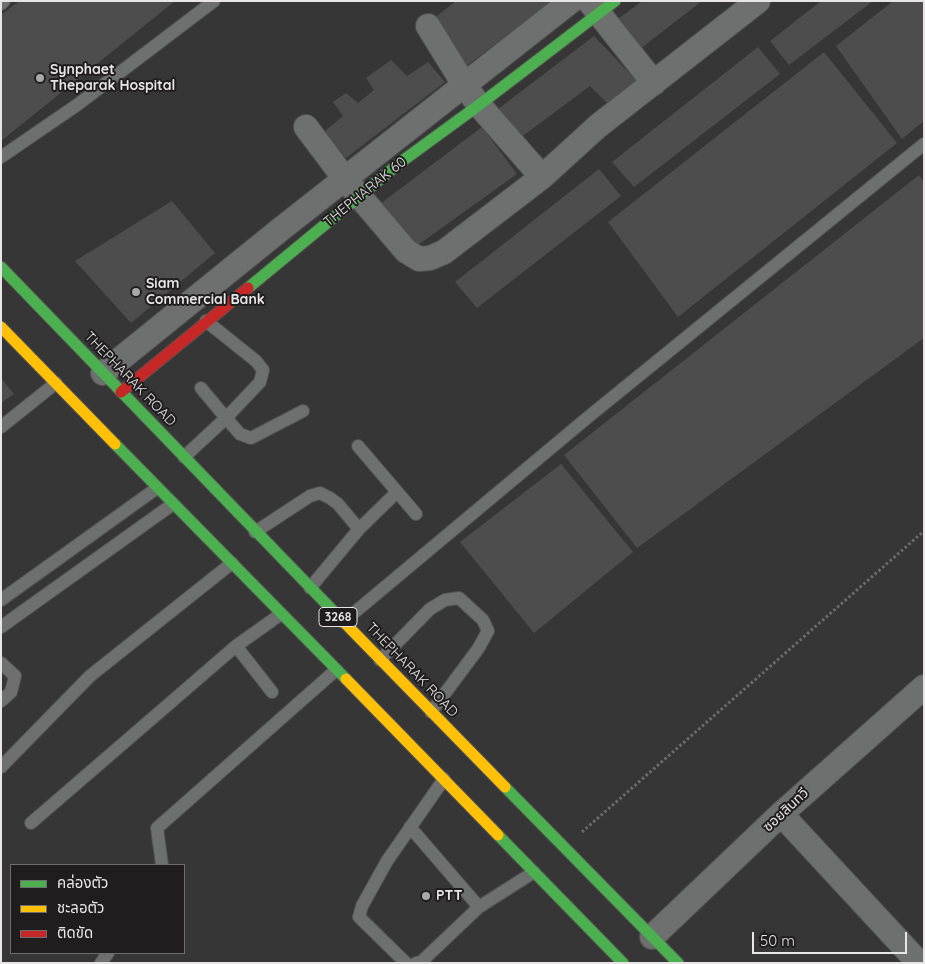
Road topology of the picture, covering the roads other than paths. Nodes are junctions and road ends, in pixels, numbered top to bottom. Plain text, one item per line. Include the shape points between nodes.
1 (4, 1) edge
2 (214, 1) edge
3 (571, 1) edge
4 (758, 1) edge
5 (1, 4) edge
6 (601, 5) edge
7 (428, 26) dead end
8 (654, 83) junction
9 (465, 86) junction
10 (479, 105) junction
11 (306, 127) dead end
12 (924, 144) edge
13 (1, 157) edge
14 (542, 177) junction
15 (353, 187) junction
16 (281, 229) junction
17 (296, 249) junction
18 (1, 267) edge
19 (206, 321) junction
20 (1, 327) edge
21 (103, 373) junction
22 (56, 383) junction
23 (201, 388) dead end
24 (121, 392) junction
25 (304, 412) dead end
26 (226, 418) junction
27 (1, 427) edge
28 (358, 446) dead end
29 (184, 457) junction
30 (157, 488) junction
31 (397, 492) junction
32 (173, 504) junction
33 (416, 514) dead end
34 (359, 530) junction
35 (255, 532) junction
36 (232, 563) junction
37 (310, 588) junction
38 (1, 600) edge
39 (281, 614) junction
40 (343, 622) junction
41 (1, 627) edge
42 (236, 646) junction
43 (380, 660) junction
44 (1, 663) edge
45 (336, 670) junction
46 (272, 692) dead end
47 (920, 697) edge
48 (1, 701) edge
49 (431, 712) junction
50 (1, 767) edge
51 (444, 779) junction
52 (781, 814) junction
53 (31, 823) dead end
54 (410, 827) junction
55 (162, 864) edge
56 (534, 872) junction
57 (479, 907) junction
58 (652, 937) junction
59 (406, 963) edge
60 (416, 963) edge
61 (623, 963) edge
62 (678, 963) edge
63 (919, 963) edge

1 - 5 lane
2 - 13 lane via 77,105
3 - 9 street, THEPHARAK 60
4 - 8 street
6 - 8 street
6 - 10 main road, THEPHARAK 60
7 - 9 street
8 - 14 street via 598,126
9 - 10 street
9 - 15 street, THEPHARAK 60
10 - 14 street
10 - 15 main road, THEPHARAK 60 via 401,162
11 - 15 street
12 - 40 lane via 587,418
14 - 15 street via 444,252 419,259 406,251
15 - 16 street, THEPHARAK 60
15 - 17 main road, THEPHARAK 60
16 - 17 street
16 - 21 street, THEPHARAK 60
17 - 19 main road, THEPHARAK 60
18 - 21 main road, THEPHARAK ROAD / 3268
19 - 24 main road, THEPHARAK 60
19 - 26 lane via 256,360 263,370 260,382
20 - 22 main road, 3268
21 - 24 main road, THEPHARAK ROAD / 3268
22 - 27 lane
22 - 30 main road, 3268
23 - 26 lane
24 - 29 main road, THEPHARAK ROAD / 3268
25 - 26 lane via 251,438 240,434
26 - 29 lane
28 - 31 lane
29 - 35 main road, THEPHARAK ROAD / 3268
30 - 32 main road, 3268
30 - 38 lane
31 - 33 lane
31 - 34 lane
32 - 36 main road, 3268
32 - 41 lane
34 - 35 lane via 338,504 320,494 310,496
34 - 37 lane
35 - 37 main road, THEPHARAK ROAD / 3268
36 - 39 main road, 3268
36 - 50 lane via 90,676
37 - 40 main road, THEPHARAK ROAD / 3268
39 - 42 lane
39 - 45 main road, 3268
40 - 43 main road, THEPHARAK ROAD / 3268
42 - 46 lane
42 - 53 lane
43 - 49 main road, THEPHARAK ROAD / 3268
43 - 49 lane via 430,609 445,600 459,598 483,620 488,631 478,649
44 - 48 lane via 15,676 11,692
45 - 51 main road, 3268
45 - 55 lane via 157,828
47 - 52 street, ซอยสินทวี
49 - 58 main road, THEPHARAK ROAD / 3268
51 - 54 lane
51 - 56 main road, 3268
52 - 58 street, ซอยสินทวี
52 - 63 street
54 - 57 lane
54 - 59 lane via 387,861 359,917
56 - 57 lane
56 - 61 main road, 3268
57 - 60 lane via 421,962
58 - 62 main road, THEPHARAK ROAD / 3268

